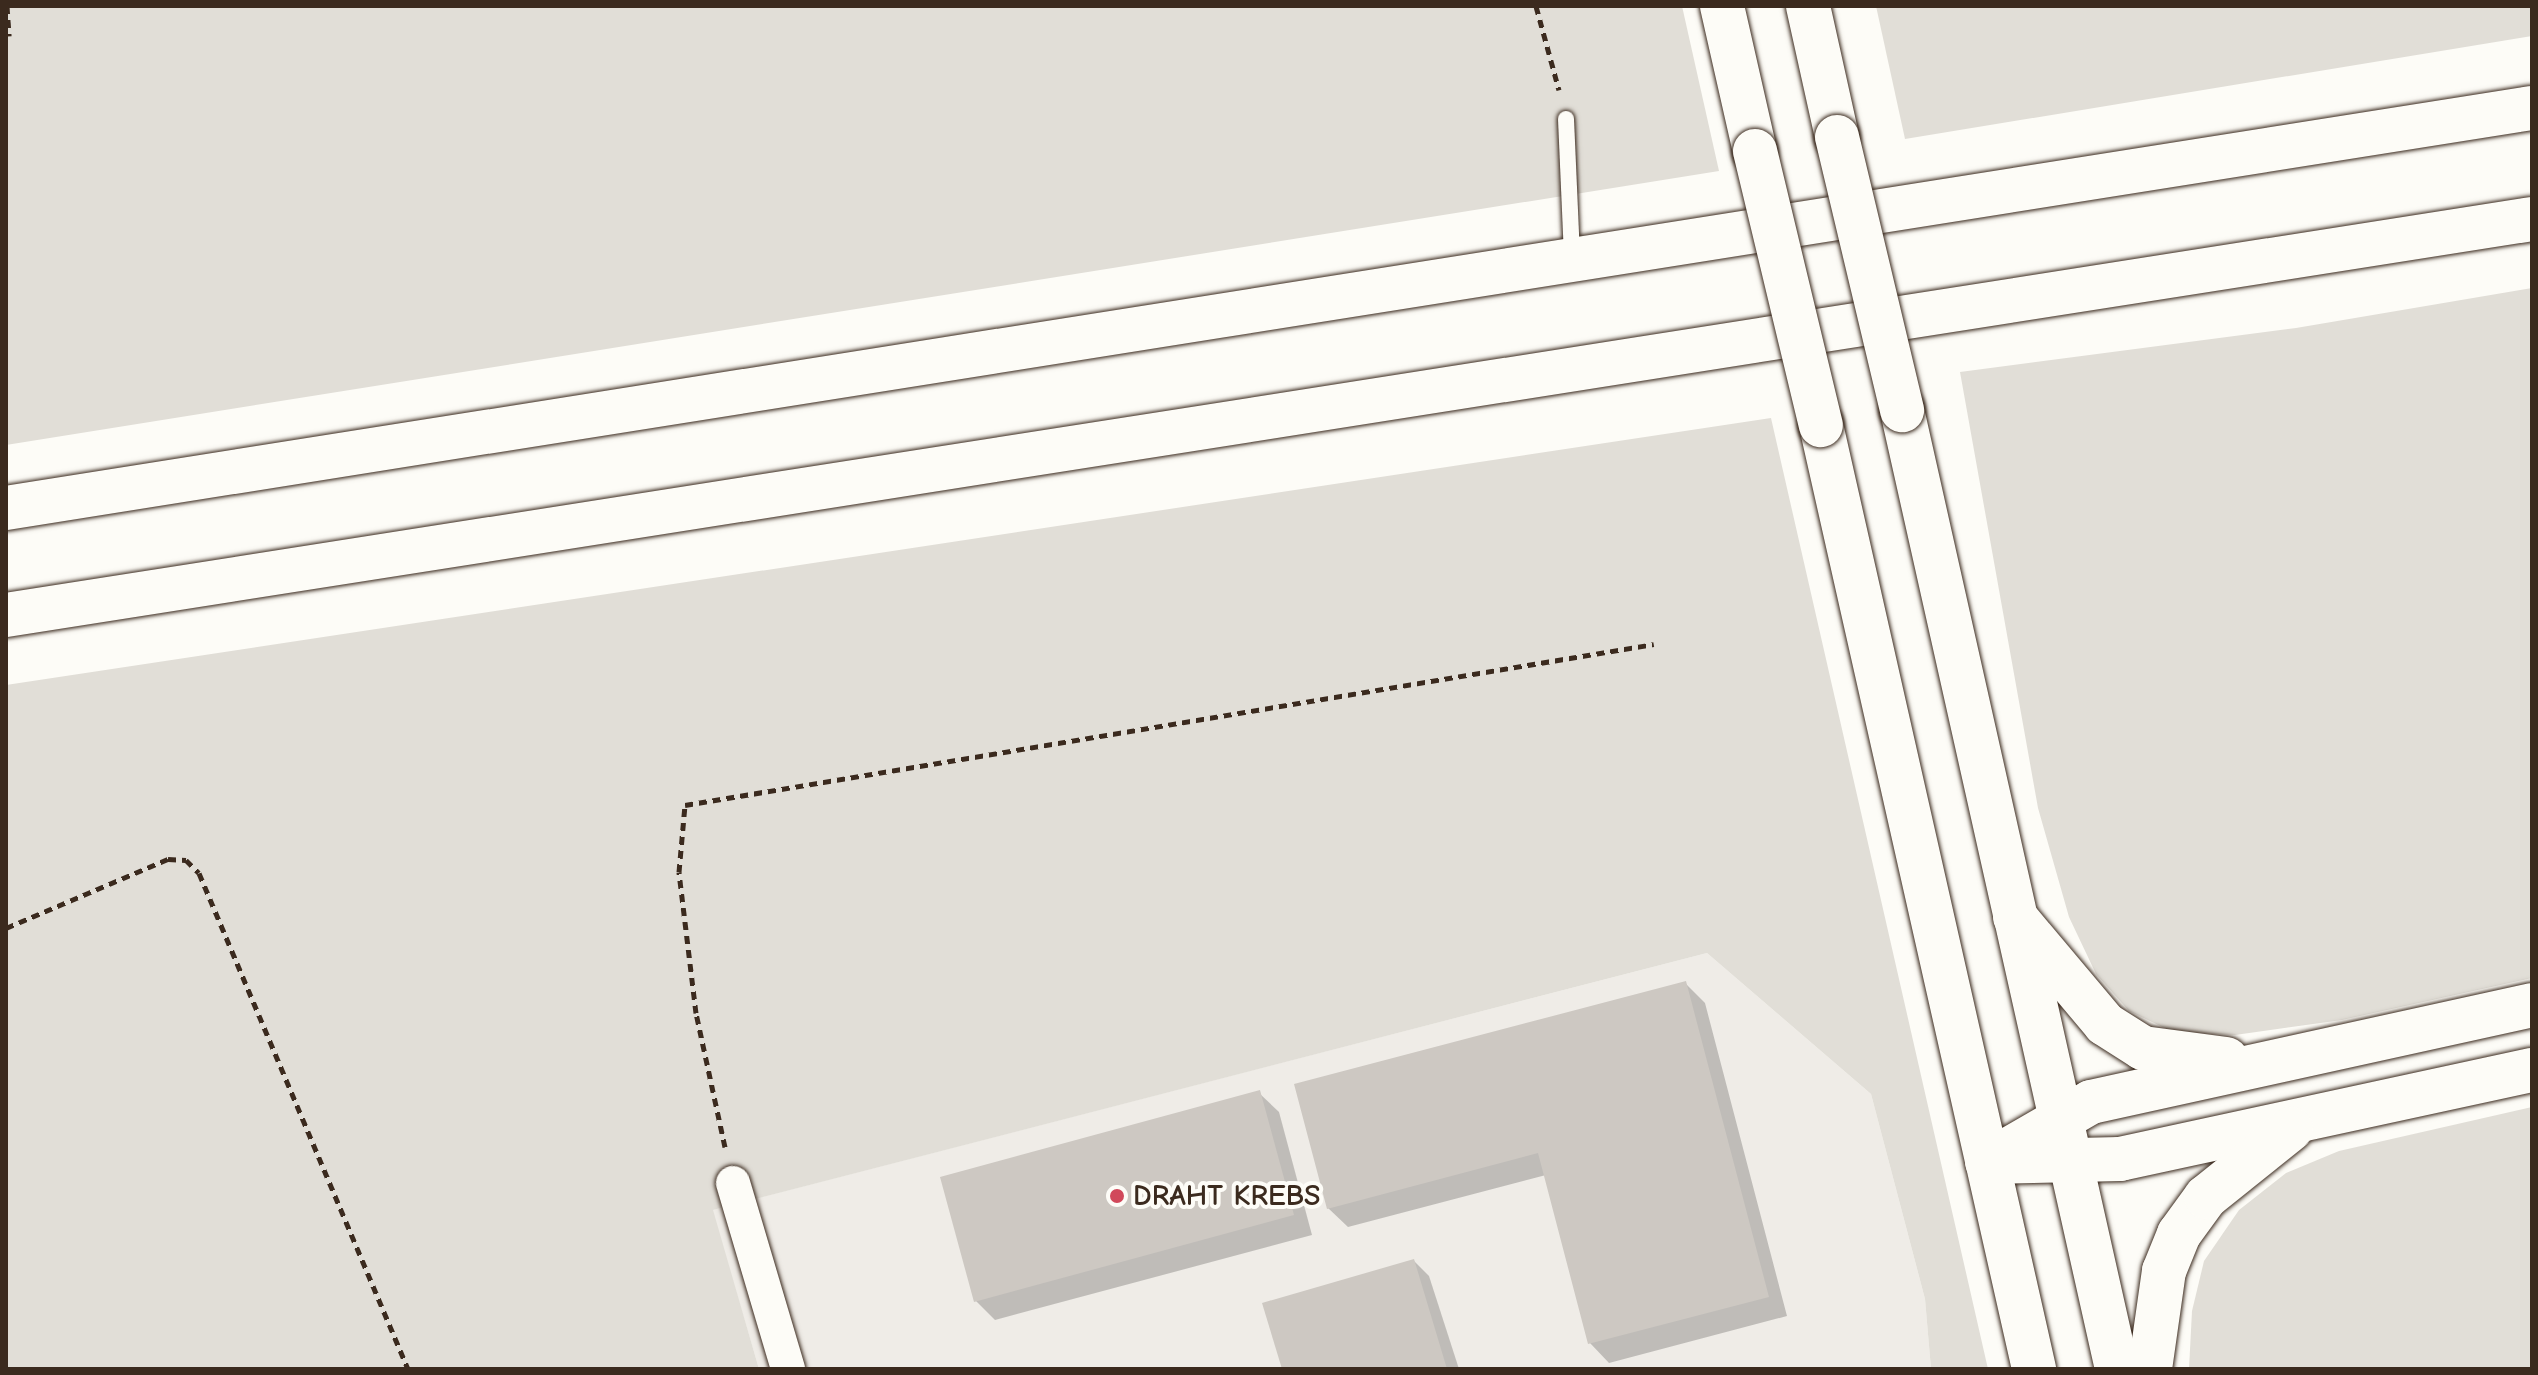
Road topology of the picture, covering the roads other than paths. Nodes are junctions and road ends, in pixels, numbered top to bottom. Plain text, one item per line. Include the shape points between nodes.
1 (1722, 6) edge
2 (1808, 6) edge
3 (2532, 108) edge
4 (1566, 119) road end
5 (2532, 219) edge
6 (1572, 261) junction
7 (6, 508) edge
8 (6, 615) edge
9 (2015, 917) junction
10 (2532, 1005) edge
11 (2280, 1062) junction
12 (2532, 1070) edge
13 (2297, 1124) junction
14 (2064, 1139) junction
15 (1987, 1162) junction
16 (733, 1183) road end
17 (788, 1369) edge
18 (2034, 1369) edge
19 (2117, 1369) edge
20 (2150, 1369) edge

1 - 15 main road, bridge
2 - 9 main road, bridge
3 - 6 main road
4 - 6 lane
5 - 8 main road
6 - 7 main road
9 - 11 main road via 2105,1024 2143,1048
9 - 14 main road
10 - 11 main road
11 - 14 main road via 2091,1102
12 - 13 main road
13 - 14 main road via 2120,1159
13 - 20 main road via 2206,1197 2179,1234 2164,1271
14 - 15 main road
14 - 19 main road
15 - 18 main road
16 - 17 street

